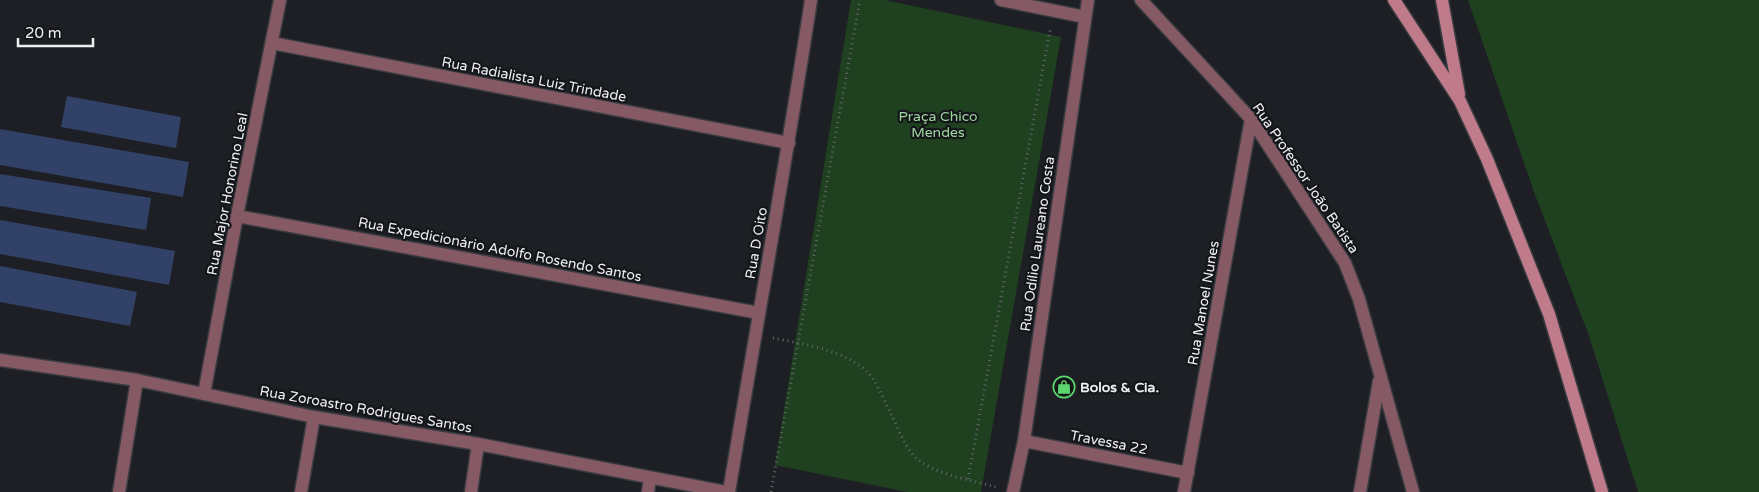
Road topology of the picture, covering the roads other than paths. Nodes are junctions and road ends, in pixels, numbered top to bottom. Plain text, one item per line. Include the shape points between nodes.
1 (280, 0) edge
2 (811, 0) edge
3 (1001, 0) edge
4 (1088, 0) edge
5 (1141, 0) edge
6 (1394, 0) edge
7 (1442, 0) edge
8 (1085, 17) junction
9 (272, 43) junction
10 (1460, 101) junction
11 (1252, 119) junction
12 (789, 143) junction
13 (237, 216) junction
14 (758, 312) junction
15 (0, 360) edge
16 (1380, 377) junction
17 (137, 380) junction
18 (204, 394) junction
19 (314, 417) junction
20 (1024, 441) junction
21 (478, 444) junction
22 (1188, 473) junction
23 (650, 478) junction
24 (119, 492) edge
25 (301, 492) edge
26 (471, 492) edge
27 (648, 492) edge
28 (728, 492) edge
29 (1014, 492) edge
30 (1184, 492) edge
31 (1360, 492) edge
32 (1413, 492) edge
33 (1602, 492) edge

1 - 9 street, Rua Major Honorino Leal
2 - 12 street, Rua D Oito
3 - 8 street
4 - 8 street, Rua Odílio Laureano Costa
5 - 11 street, Rua Professor João Batista
6 - 10 street
7 - 10 street
8 - 20 street, Rua Odílio Laureano Costa
9 - 12 street, Rua Radialista Luiz Trindade
9 - 13 street, Rua Major Honorino Leal
10 - 33 street via 1550,314
11 - 16 street, Rua Professor João Batista via 1345,263 1359,299
11 - 22 street, Rua Manoel Nunes
12 - 14 street, Rua D Oito
13 - 14 street, Rua Expedicionário Adolfo Rosendo Santos
13 - 18 street, Rua Major Honorino Leal
14 - 28 street, Rua D Oito
15 - 17 street, Rua Zoroastro Rodrigues Santos
16 - 31 street
16 - 32 street, Rua Professor João Batista
17 - 18 street, Rua Zoroastro Rodrigues Santos
17 - 24 street
18 - 19 street, Rua Zoroastro Rodrigues Santos
19 - 21 street, Rua Zoroastro Rodrigues Santos
19 - 25 street
20 - 22 street, Travessa 22
20 - 29 street, Rua Odílio Laureano Costa
21 - 23 street, Rua Zoroastro Rodrigues Santos
21 - 26 street
22 - 30 street, Rua Manoel Nunes
23 - 27 street
23 - 28 street, Rua Zoroastro Rodrigues Santos

